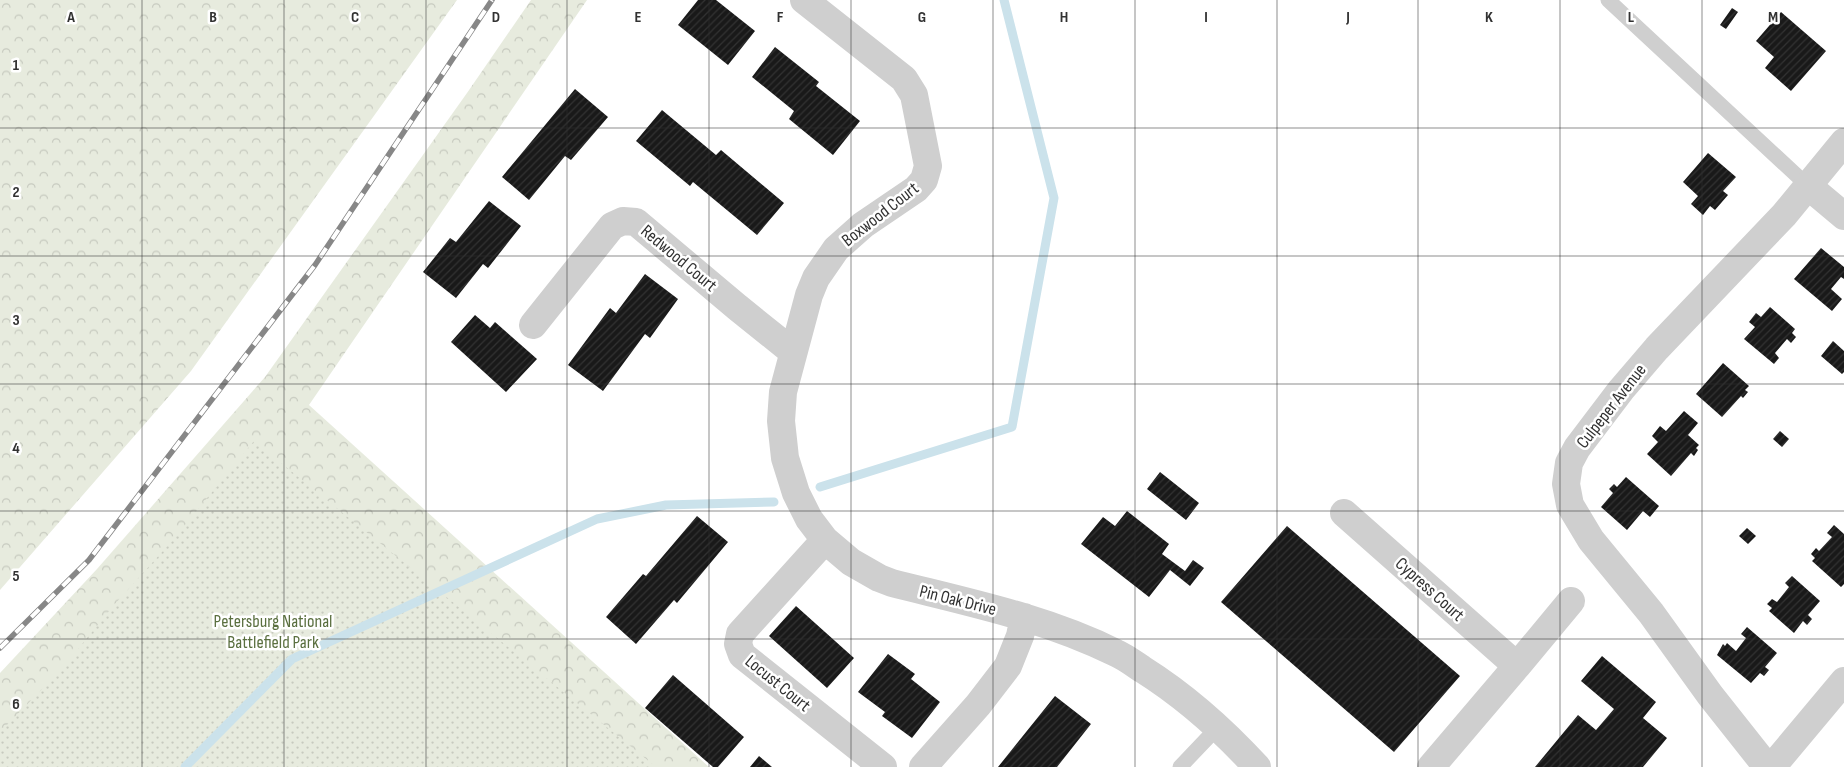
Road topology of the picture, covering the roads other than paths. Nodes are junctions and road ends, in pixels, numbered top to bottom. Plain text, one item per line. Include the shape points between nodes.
1 (804, 0) edge
2 (1608, 0) edge
3 (1844, 142) edge
4 (1808, 185) junction
5 (1844, 216) edge
6 (533, 325) dead end
7 (793, 352) junction
8 (1344, 513) dead end
9 (825, 540) junction
10 (1571, 601) dead end
11 (1024, 617) junction
12 (1517, 666) junction
13 (1844, 681) edge
14 (1218, 727) junction
15 (883, 767) edge
16 (923, 767) edge
17 (1180, 767) edge
18 (1257, 767) edge
19 (1431, 767) edge
20 (1767, 767) edge
21 (1772, 767) edge

1 - 7 street, Boxwood Court via 904,79 914,95 928,166 924,180 916,188 863,225 836,249 816,278
2 - 4 lane
3 - 4 street, Culpeper Avenue
4 - 5 street
4 - 20 street, Culpeper Avenue via 1621,390 1576,448 1569,463 1566,484 1570,505 1592,540
6 - 7 street, Redwood Court via 612,226 623,221 636,222
7 - 9 street, Pin Oak Drive via 783,392 781,421 785,458 796,493
8 - 12 street, Cypress Court
9 - 11 street, Pin Oak Drive via 850,562 879,578
9 - 15 street, Locust Court via 740,634 738,644 742,655
10 - 12 street
11 - 14 street, Pin Oak Drive via 1118,653 1162,682
11 - 16 street via 1008,666
12 - 19 street
13 - 21 street
14 - 17 lane
14 - 18 street, Pin Oak Drive

